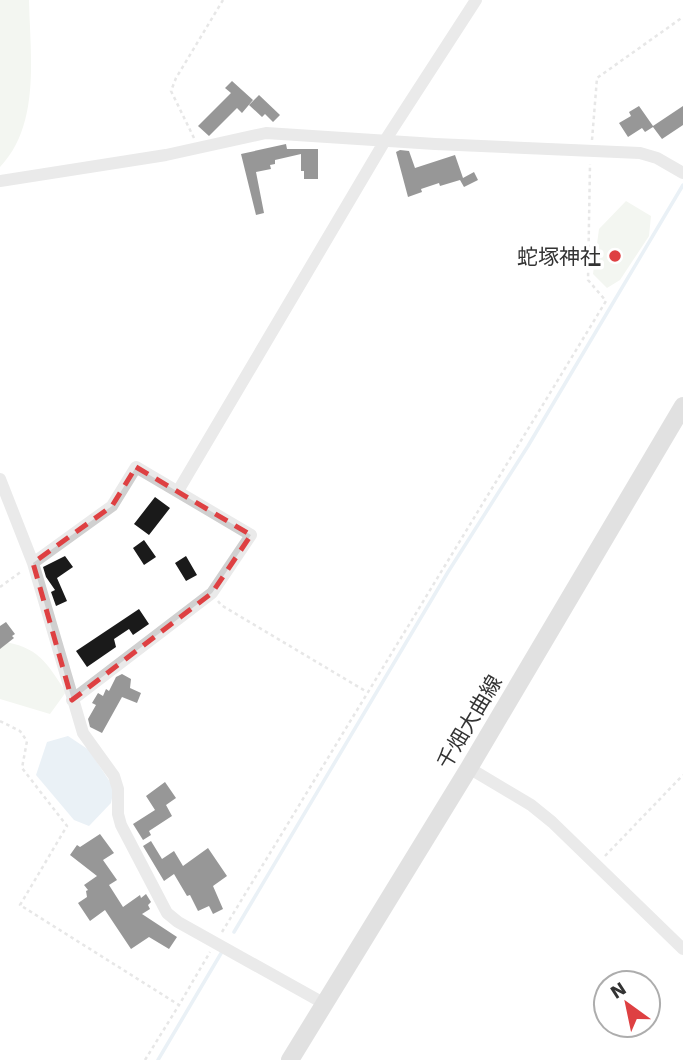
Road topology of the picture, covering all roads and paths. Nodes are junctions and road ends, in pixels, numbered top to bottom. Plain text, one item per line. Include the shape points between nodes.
1 (223, 0) edge
2 (476, 0) edge
3 (683, 17) edge
4 (386, 139) junction
5 (199, 148) junction
6 (591, 152) junction
7 (683, 173) edge
8 (0, 181) edge
9 (683, 406) edge
10 (0, 479) edge
11 (178, 491) junction
12 (33, 563) junction
13 (0, 587) edge
14 (212, 593) junction
15 (368, 693) junction
16 (72, 700) junction
17 (0, 720) edge
18 (469, 768) junction
19 (683, 775) edge
20 (596, 864) junction
21 (215, 943) junction
22 (683, 949) edge
23 (326, 1004) junction
24 (179, 1005) junction
25 (145, 1060) edge
26 (290, 1060) edge

1 - 5 path via 171,91
2 - 4 street
3 - 6 path via 597,78
4 - 5 street via 265,133
4 - 6 street
4 - 11 street
5 - 8 street
6 - 7 street via 640,153
6 - 15 path via 588,280 606,301
9 - 18 main road, 千畑大曲線
10 - 12 street
11 - 12 street via 136,467 112,506
11 - 14 street via 251,535
12 - 13 path
12 - 16 street
14 - 15 path via 221,605
14 - 16 street
15 - 21 path
16 - 21 street via 83,733 114,776 121,825 167,912
17 - 24 path via 20,730 27,741 22,768 67,826 20,905
18 - 20 street via 531,805
18 - 23 main road, 千畑大曲線
19 - 20 path
20 - 22 street
21 - 23 street
21 - 24 path
23 - 26 main road, 千畑大曲線
24 - 25 path

